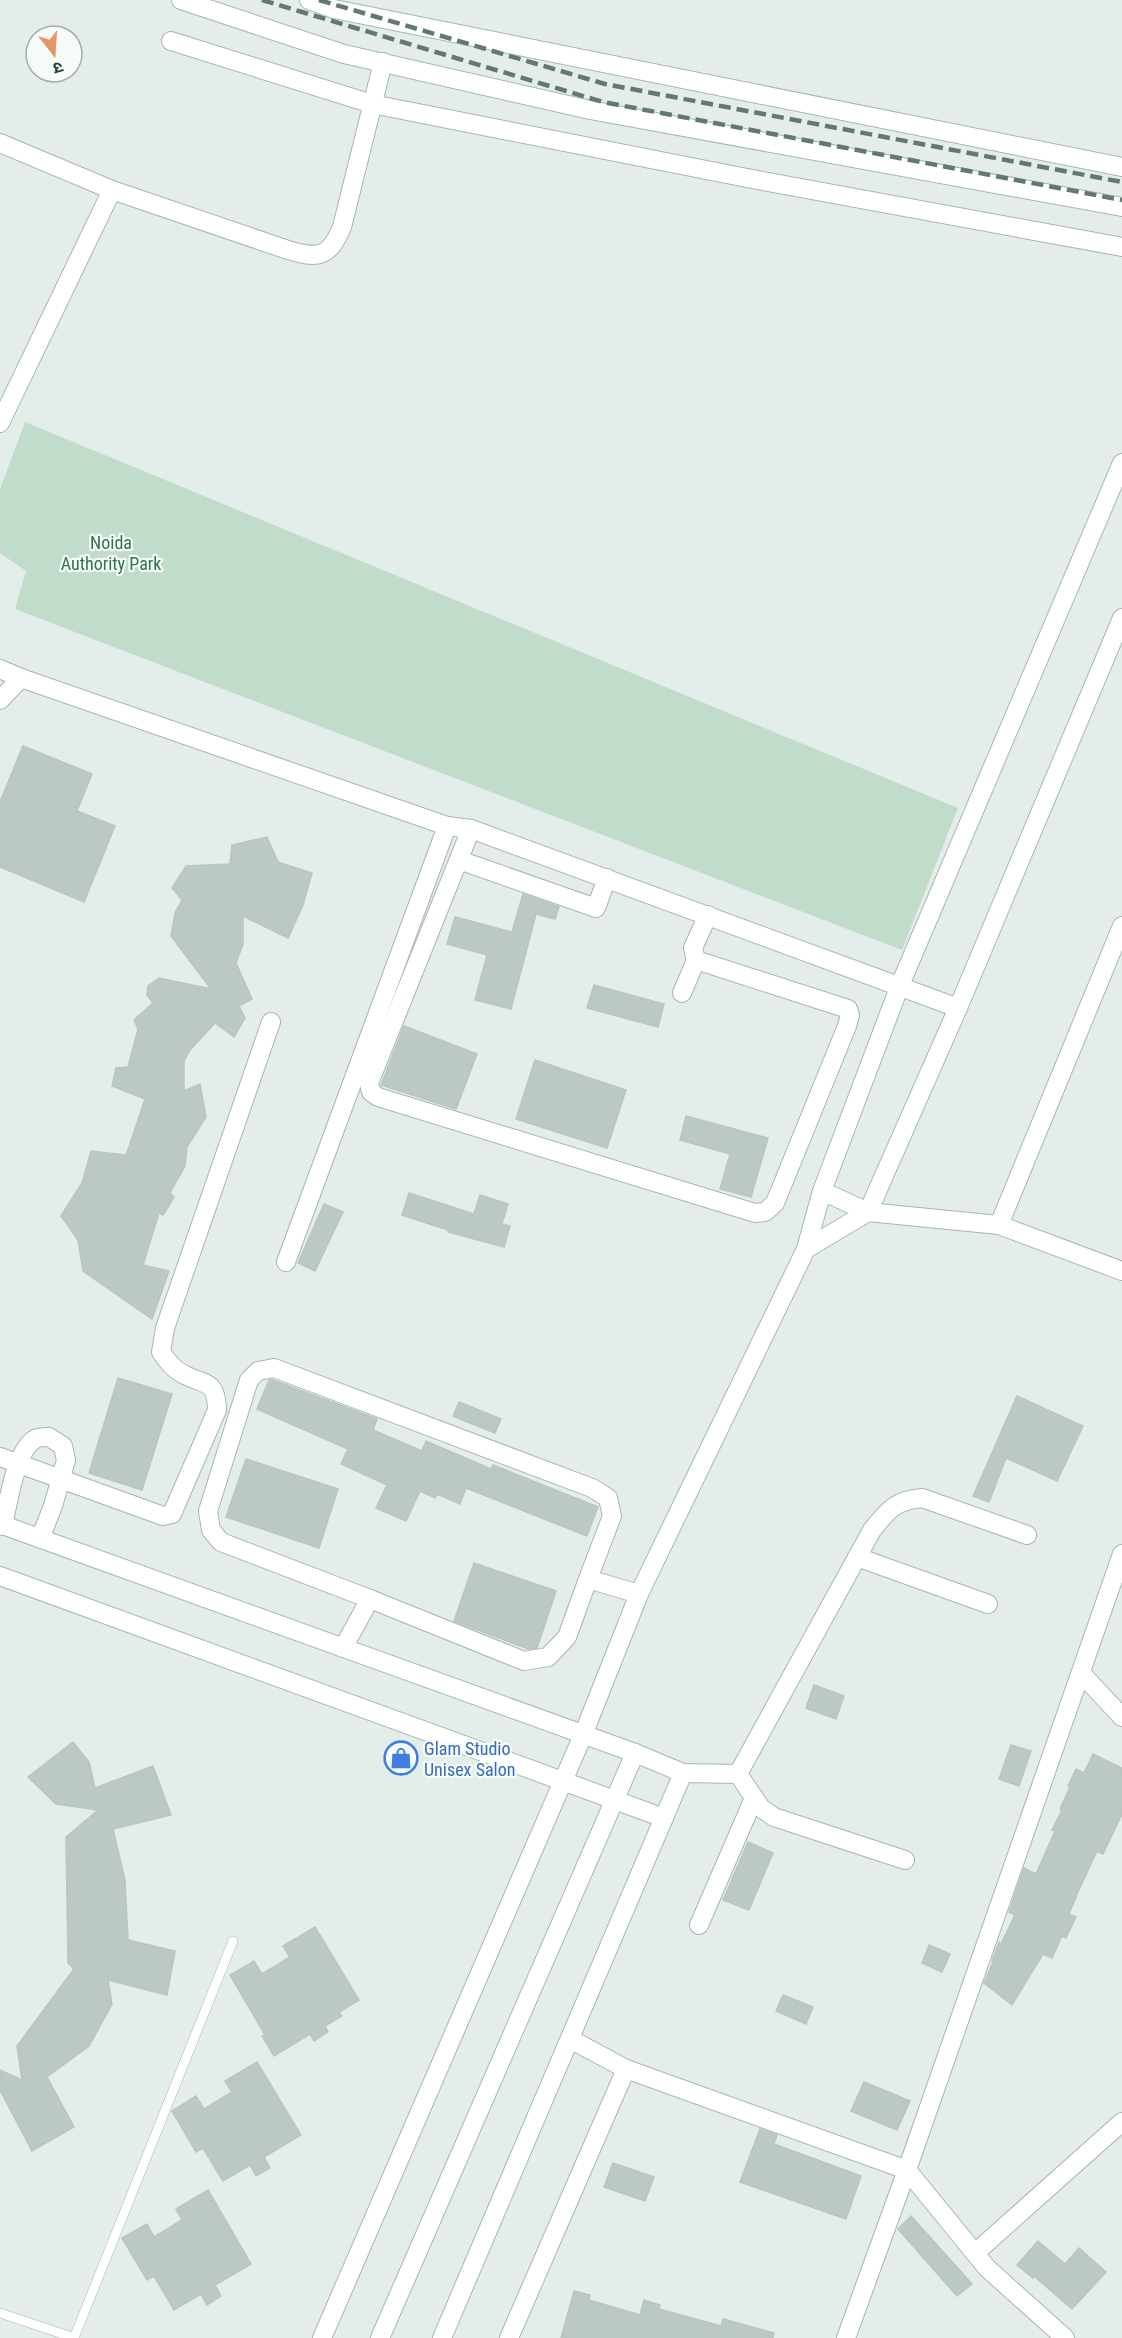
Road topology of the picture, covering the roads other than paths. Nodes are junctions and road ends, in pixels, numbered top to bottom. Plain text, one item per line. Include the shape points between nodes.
1 (181, 0) edge
2 (309, 0) edge
3 (171, 41) dead end
4 (382, 62) junction
5 (372, 104) junction
6 (0, 143) edge
7 (1122, 168) edge
8 (112, 190) junction
9 (1122, 207) edge
10 (1122, 247) edge
11 (0, 423) edge
12 (1122, 463) edge
13 (1122, 618) edge
14 (0, 669) edge
15 (21, 678) junction
16 (0, 700) edge
17 (447, 826) junction
18 (471, 829) junction
19 (459, 860) junction
20 (607, 878) junction
21 (708, 915) junction
22 (1122, 926) edge
23 (696, 960) junction
24 (900, 985) junction
25 (682, 993) dead end
26 (958, 1008) junction
27 (271, 1023) dead end
28 (822, 1191) junction
29 (868, 1212) junction
30 (999, 1225) junction
31 (806, 1249) junction
32 (286, 1262) dead end
33 (1122, 1271) edge
34 (0, 1457) edge
35 (19, 1464) junction
36 (61, 1478) junction
37 (2, 1525) edge
38 (1027, 1535) dead end
39 (40, 1539) junction
40 (1122, 1554) edge
41 (857, 1557) junction
42 (0, 1576) edge
43 (588, 1579) junction
44 (639, 1594) junction
45 (370, 1599) junction
46 (988, 1604) dead end
47 (343, 1648) junction
48 (1081, 1672) junction
49 (1122, 1717) edge
50 (583, 1735) junction
51 (635, 1753) junction
52 (683, 1773) junction
53 (738, 1774) junction
54 (563, 1780) junction
55 (754, 1798) junction
56 (614, 1800) junction
57 (664, 1818) junction
58 (905, 1860) dead end
59 (699, 1925) dead end
60 (233, 1941) dead end
61 (570, 2039) junction
62 (626, 2069) junction
63 (1122, 2122) edge
64 (907, 2170) junction
65 (975, 2253) junction
66 (0, 2313) edge
67 (75, 2338) edge
68 (322, 2338) edge
69 (380, 2338) edge
70 (442, 2338) edge
71 (509, 2338) edge
72 (846, 2338) edge
73 (1065, 2338) edge

1 - 4 street via 345,54
2 - 7 street via 345,11
3 - 5 street
4 - 5 street
4 - 9 street via 590,110
5 - 8 street via 342,227 323,254 309,256
5 - 10 street
6 - 8 street
8 - 11 street
12 - 24 street
13 - 26 street
14 - 15 street
15 - 16 street
15 - 17 street
17 - 18 street
17 - 32 street
18 - 19 street
18 - 20 street
19 - 20 street via 596,908
19 - 23 street via 369,1083 371,1092 755,1213 765,1212 775,1203 850,1015 848,1009
20 - 21 street
21 - 23 street via 693,948
21 - 24 street
22 - 30 street
23 - 25 street
24 - 26 street
24 - 28 street
26 - 29 street
27 - 36 street via 165,1328 161,1352 170,1365 185,1375 207,1382 216,1394 217,1410 172,1514 163,1516
28 - 29 street
28 - 31 street
29 - 30 street
29 - 31 street
30 - 33 street
31 - 44 street
34 - 35 street
35 - 36 street
35 - 36 street via 35,1439 49,1437 63,1446 66,1460
35 - 37 street
36 - 39 street
37 - 39 street
38 - 41 street via 922,1498 908,1499 883,1516
39 - 47 street
40 - 48 street
41 - 46 street
41 - 53 street
42 - 54 street
43 - 44 street
43 - 45 street via 567,1637 548,1657 524,1661
43 - 45 street via 612,1516 608,1498 592,1488 274,1368 258,1371 249,1380 208,1511 211,1530 221,1542
44 - 50 street
45 - 47 street
47 - 50 street
48 - 49 street
48 - 64 street
50 - 51 street
50 - 54 street
51 - 52 street
51 - 56 street
52 - 53 street
52 - 57 street
53 - 55 street
54 - 56 street
54 - 68 street
55 - 58 street via 774,1817
55 - 59 street
56 - 57 street
56 - 69 street
57 - 61 street
60 - 67 lane
61 - 62 street
61 - 70 street
62 - 64 street
62 - 71 street
63 - 65 street
64 - 65 street
64 - 72 street
65 - 73 street
66 - 67 lane

